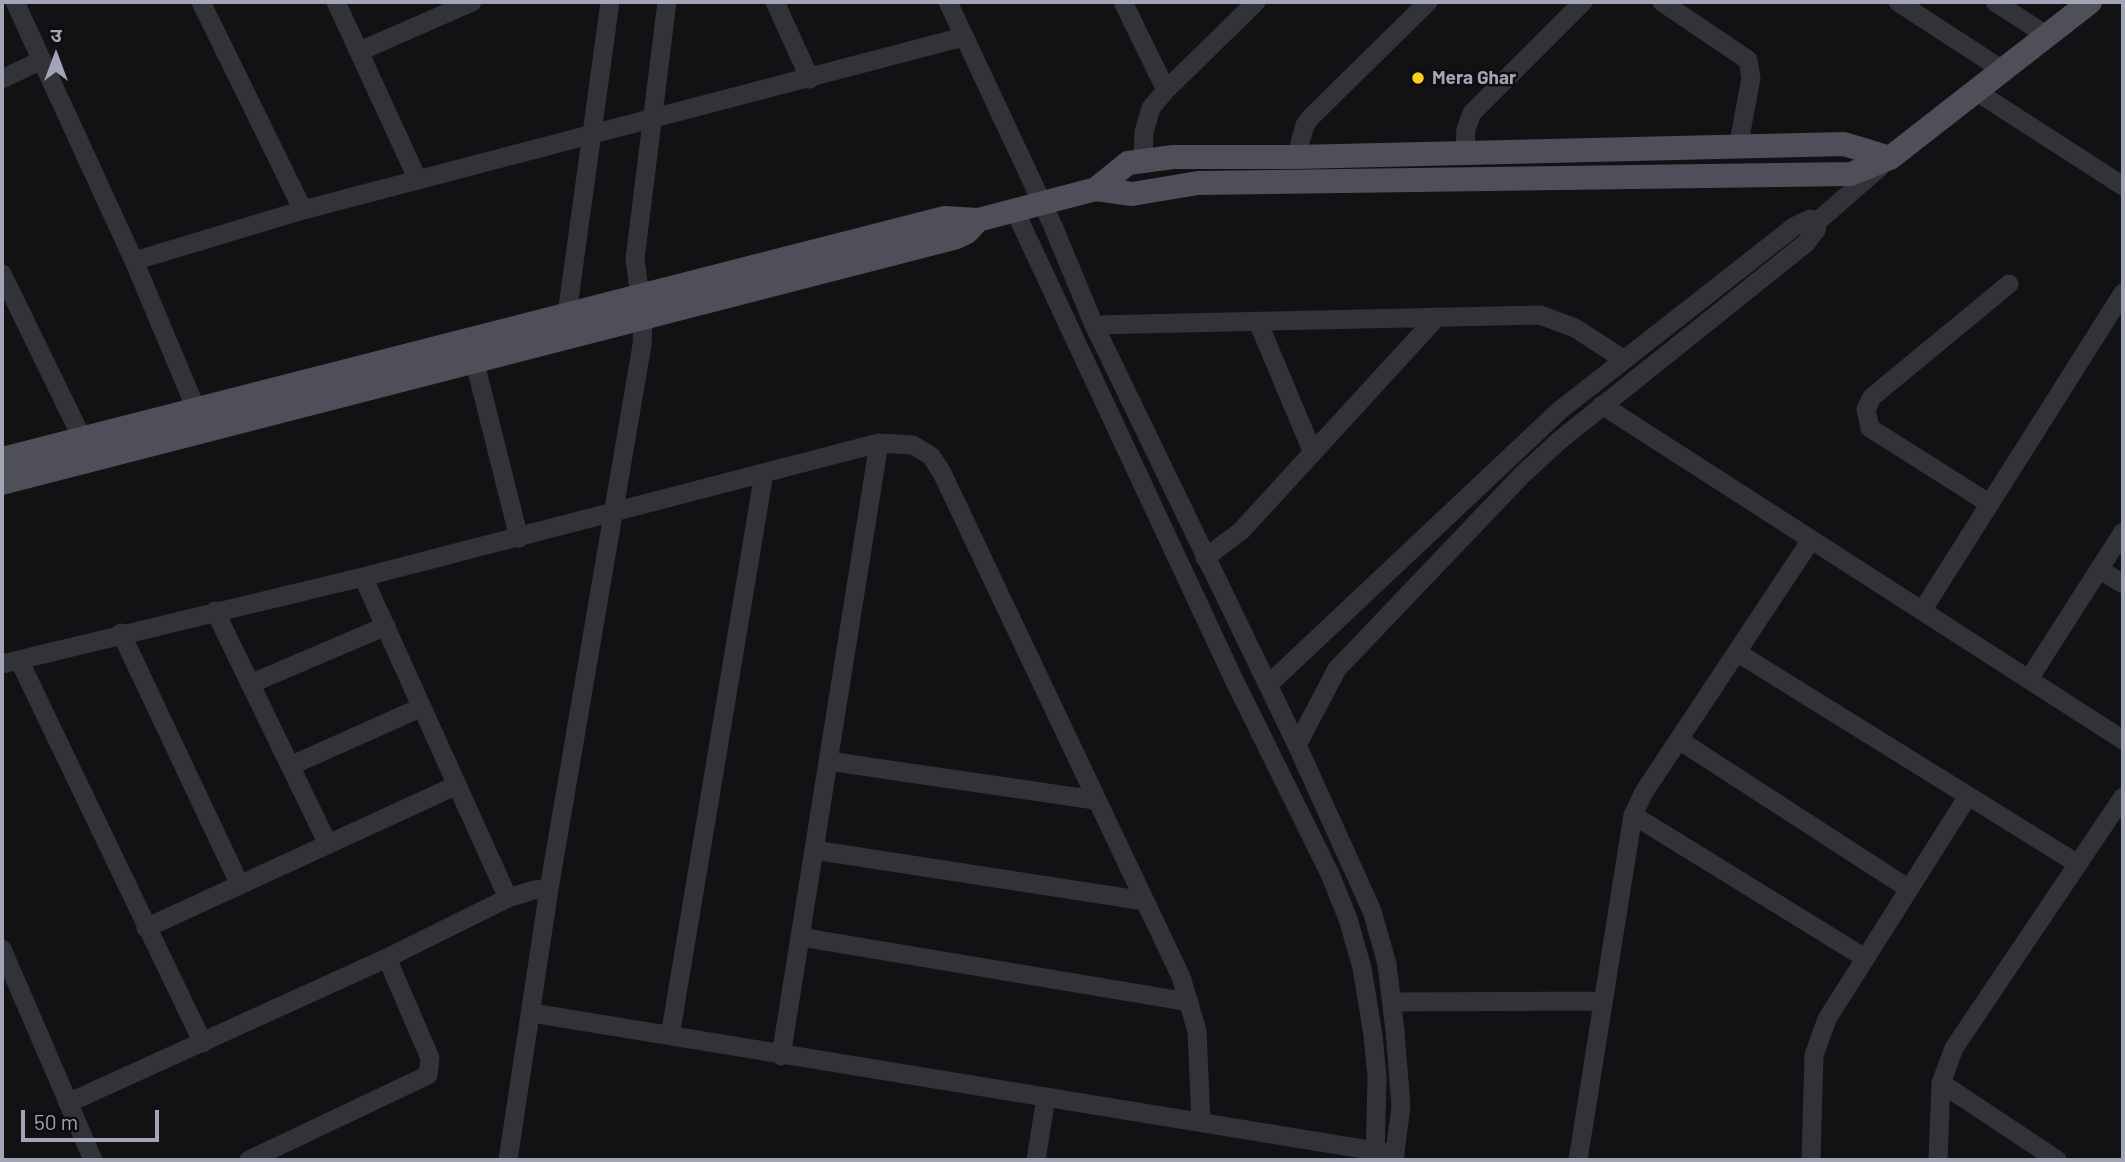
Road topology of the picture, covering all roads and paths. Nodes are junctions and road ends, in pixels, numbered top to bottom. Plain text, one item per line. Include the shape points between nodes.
1 (15, 2) edge
2 (201, 2) edge
3 (336, 2) edge
4 (472, 2) edge
5 (610, 2) edge
6 (667, 2) edge
7 (775, 2) edge
8 (948, 2) edge
9 (1123, 2) edge
10 (1428, 2) edge
11 (1583, 2) edge
12 (1662, 2) edge
13 (1898, 2) edge
14 (1995, 2) edge
15 (2090, 2) edge
16 (1244, 6) edge
17 (2046, 35) junction
18 (963, 37) junction
19 (360, 51) junction
20 (42, 60) junction
21 (2001, 69) junction
22 (2, 79) edge
23 (810, 79) junction
24 (1166, 90) junction
25 (1974, 90) junction
26 (652, 121) junction
27 (591, 137) junction
28 (1738, 148) junction
29 (1465, 154) junction
30 (1296, 157) junction
31 (1890, 158) junction
32 (1143, 159) junction
33 (418, 180) junction
34 (2123, 186) edge
35 (1096, 189) junction
36 (1042, 202) junction
37 (303, 210) junction
38 (1015, 211) junction
39 (1818, 221) junction
40 (134, 261) junction
41 (3, 282) edge
42 (2008, 284) dead end
43 (2123, 293) edge
44 (640, 308) junction
45 (1437, 317) junction
46 (1258, 321) junction
47 (1094, 325) junction
48 (568, 326) junction
49 (472, 350) junction
50 (1623, 359) junction
51 (1602, 405) junction
52 (201, 420) junction
53 (82, 438) junction
54 (878, 443) junction
55 (1313, 453) junction
56 (2, 459) edge
57 (764, 473) junction
58 (2, 483) edge
59 (1990, 504) junction
60 (612, 514) junction
61 (2123, 532) edge
62 (519, 538) junction
63 (1811, 540) junction
64 (1205, 558) junction
65 (2099, 569) junction
66 (363, 577) junction
67 (2123, 584) edge
68 (215, 611) junction
69 (1922, 611) junction
70 (386, 626) junction
71 (121, 633) junction
72 (1738, 653) junction
73 (10, 662) edge
74 (2029, 679) junction
75 (250, 684) junction
76 (1268, 685) junction
77 (422, 707) junction
78 (1281, 710) junction
79 (1256, 724) junction
80 (1679, 740) junction
81 (2123, 740) edge
82 (1297, 745) junction
83 (828, 761) junction
84 (290, 766) junction
85 (457, 785) junction
86 (1968, 796) junction
87 (2123, 797) edge
88 (1095, 800) junction
89 (1633, 815) junction
90 (328, 844) junction
91 (814, 850) junction
92 (2078, 864) junction
93 (240, 885) junction
94 (1909, 889) junction
95 (550, 890) junction
96 (508, 898) junction
97 (1145, 901) junction
98 (146, 928) junction
99 (800, 937) junction
100 (2, 949) edge
101 (387, 958) junction
102 (1865, 958) junction
103 (1189, 1002) junction
104 (1392, 1002) junction
105 (1602, 1002) junction
106 (532, 1013) junction
107 (670, 1035) junction
108 (203, 1043) junction
109 (781, 1056) junction
110 (1941, 1083) junction
111 (1046, 1097) junction
112 (68, 1103) junction
113 (1201, 1122) junction
114 (1385, 1156) edge
115 (93, 1160) edge
116 (249, 1160) edge
117 (508, 1160) edge
118 (1036, 1160) edge
119 (1578, 1160) edge
120 (1811, 1160) edge
121 (1938, 1160) edge
122 (2057, 1160) edge

1 - 20 street
2 - 37 street
3 - 19 street
4 - 19 street
5 - 27 street
6 - 26 street
7 - 23 street
8 - 18 street
9 - 24 street
10 - 30 street via 1311,117
11 - 29 street via 1472,113
12 - 28 street via 1748,60 1751,78
13 - 21 street
14 - 17 street
15 - 17 main road
16 - 24 street
17 - 21 main road
18 - 23 street
18 - 36 street
19 - 33 street
20 - 22 street
20 - 40 street
21 - 25 main road
23 - 26 street
24 - 32 street via 1146,119
25 - 31 main road
25 - 34 street
26 - 27 street
26 - 44 street via 635,259
27 - 33 street
27 - 48 street
28 - 29 main road
28 - 31 main road via 1844,144
29 - 30 main road
30 - 32 main road
31 - 35 main road via 1839,176 1198,183 1132,194
31 - 39 street
32 - 35 main road via 1117,169
33 - 37 street
35 - 36 main road
36 - 38 main road
36 - 47 street
37 - 40 street
38 - 44 main road via 978,220 954,238
38 - 79 street
39 - 50 street via 1810,219 1795,226
39 - 51 street via 1806,243
40 - 52 street
41 - 53 street
42 - 59 street via 1872,397 1866,409 1870,428
43 - 59 street
44 - 48 main road
44 - 60 street via 639,365
45 - 46 street
45 - 50 street via 1540,315 1575,328
45 - 55 street
46 - 47 street
46 - 55 street
47 - 64 street
48 - 49 main road
49 - 52 main road
49 - 62 street
50 - 76 street via 1559,411
51 - 63 street
51 - 82 street via 1522,475 1337,669
52 - 53 main road
52 - 58 main road
53 - 56 main road
54 - 57 street
54 - 83 street
54 - 88 street via 913,445 931,456 942,473
55 - 64 street via 1241,531
57 - 60 street
57 - 107 street
59 - 69 street
60 - 62 street
60 - 95 street
61 - 65 street
62 - 66 street
63 - 69 street
63 - 72 street
64 - 76 street
65 - 67 street
65 - 74 street
66 - 68 street
66 - 70 street
68 - 71 street
68 - 75 street
69 - 74 street
70 - 75 street
70 - 77 street
71 - 73 street
71 - 93 street
72 - 80 street
72 - 86 street
73 - 98 street
74 - 81 street
75 - 84 street
76 - 78 street
77 - 84 street
77 - 85 street
78 - 79 street
78 - 82 street
79 - 114 street via 1348,919 1362,968
80 - 89 street
80 - 94 street
82 - 104 street via 1372,911
83 - 88 street
83 - 91 street
84 - 90 street
85 - 90 street
85 - 96 street
86 - 92 street
86 - 94 street
87 - 92 street
88 - 97 street
89 - 102 street
89 - 105 street
90 - 93 street
91 - 97 street
91 - 99 street
92 - 110 street via 1954,1048
93 - 98 street
94 - 102 street
95 - 96 street
95 - 106 street
96 - 101 street
97 - 103 street
98 - 108 street
99 - 103 street
99 - 109 street
100 - 112 street
101 - 108 street
101 - 116 street via 430,1058 428,1075
102 - 120 street via 1827,1019 1814,1055
103 - 113 street via 1197,1031
104 - 105 street
104 - 114 street via 1401,1106
105 - 119 street
106 - 107 street
106 - 117 street
107 - 109 street
108 - 112 street
109 - 111 street
110 - 121 street
110 - 122 street
111 - 113 street
111 - 118 street
112 - 115 street
113 - 114 street

